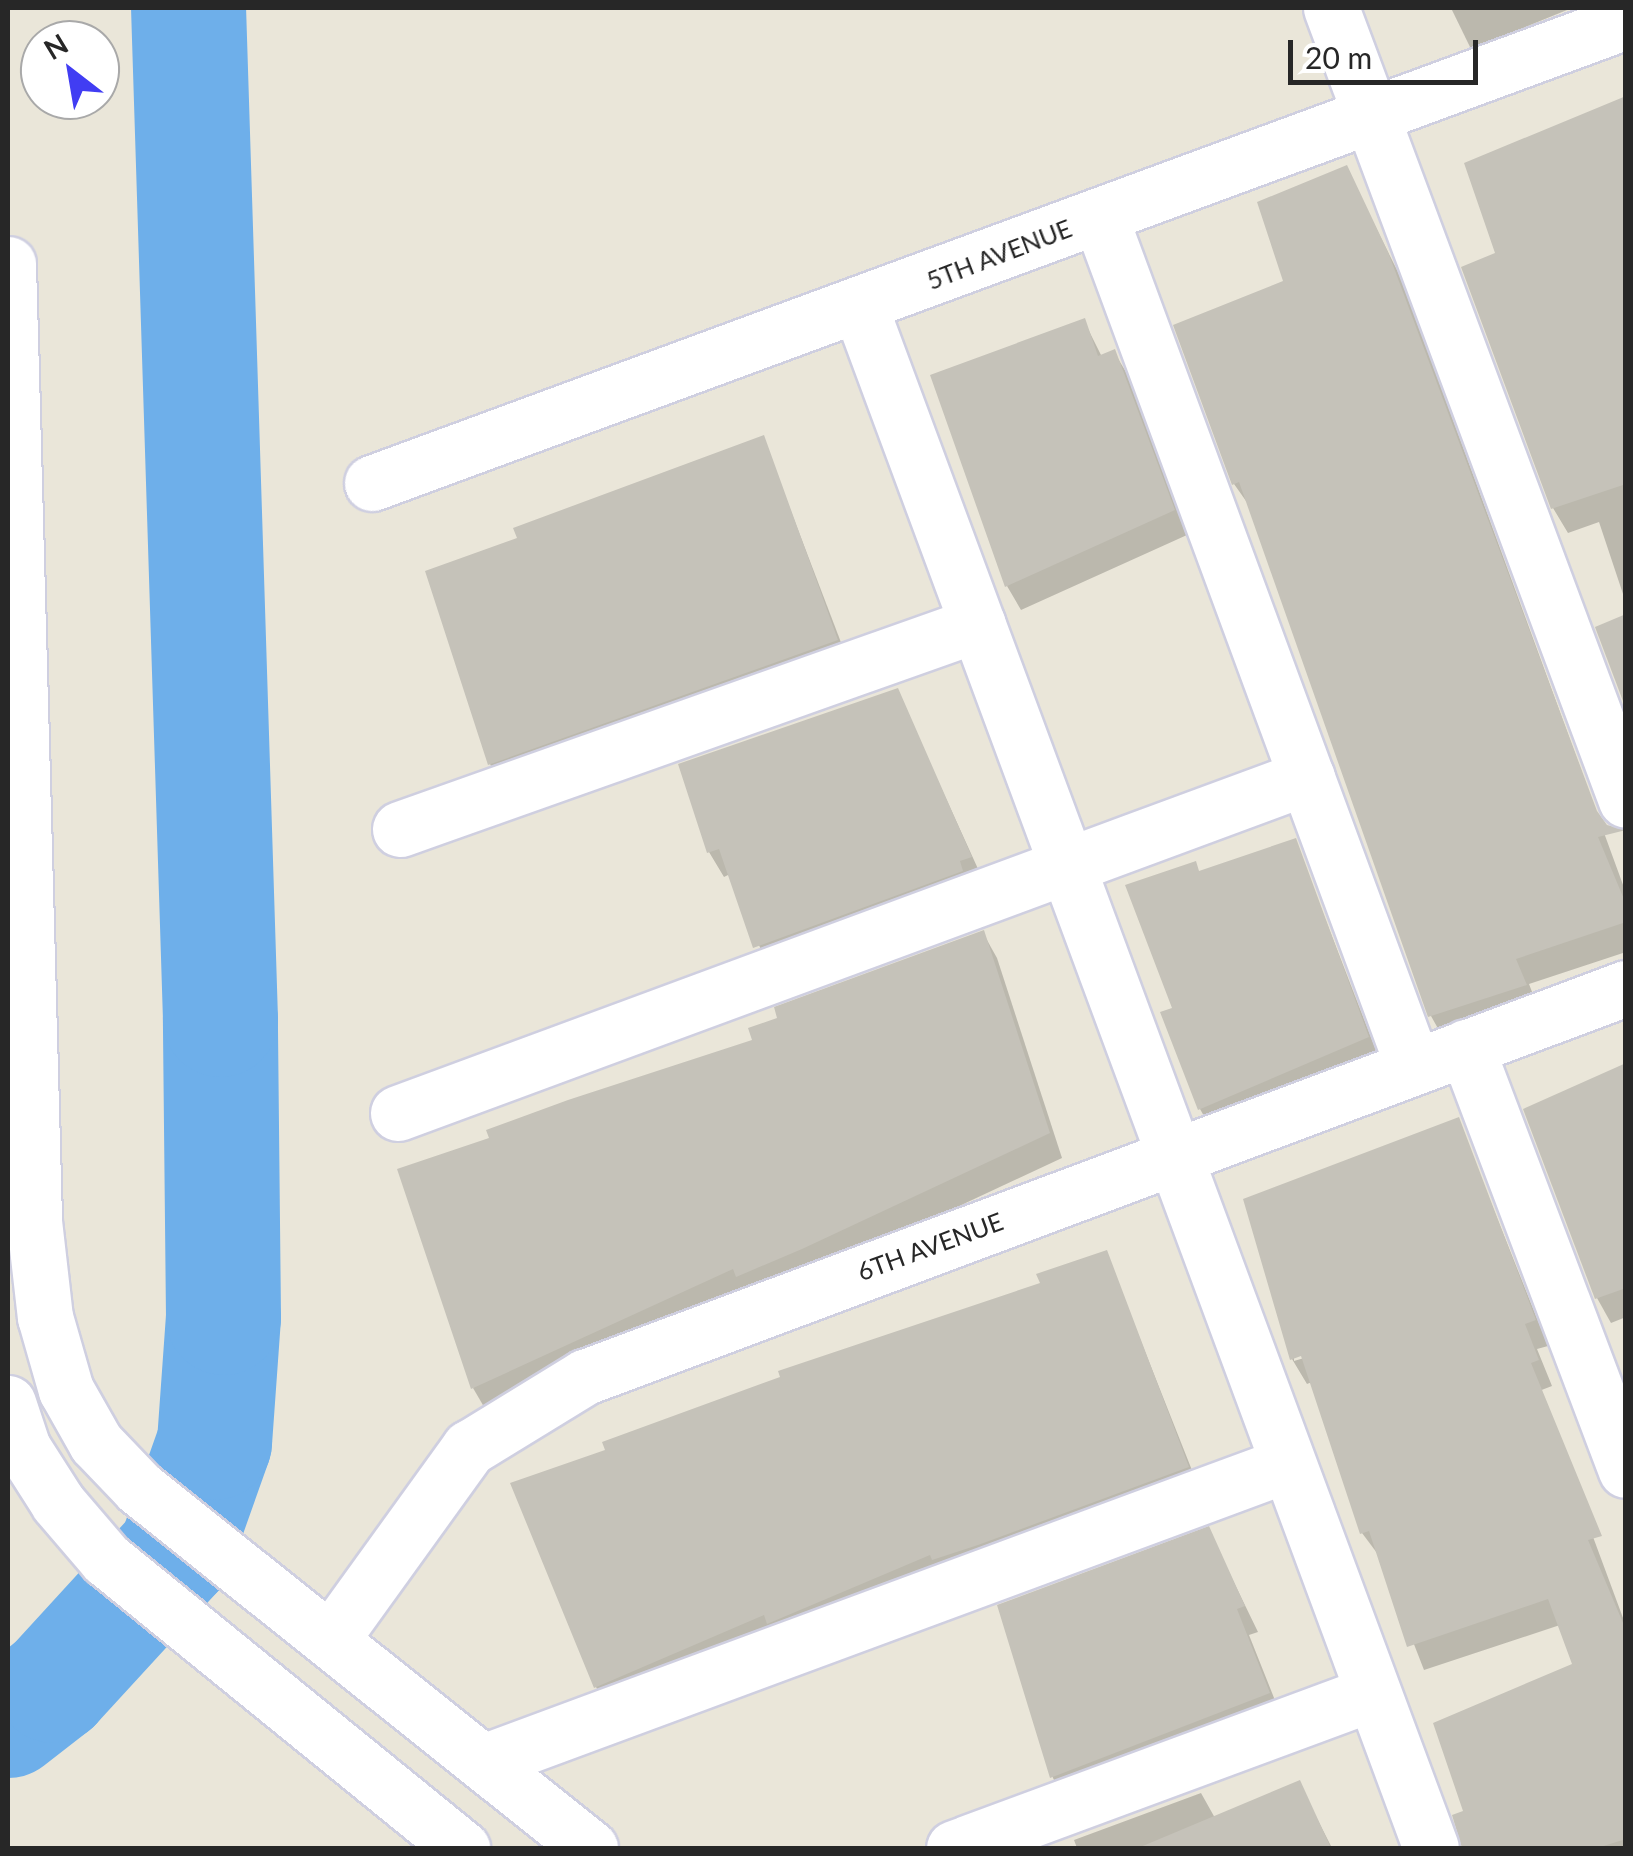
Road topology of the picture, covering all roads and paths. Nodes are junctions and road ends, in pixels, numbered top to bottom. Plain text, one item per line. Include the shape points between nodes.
1 (1331, 8) edge
2 (1626, 21) edge
3 (1371, 116) junction
4 (1100, 216) junction
5 (8, 264) edge
6 (860, 306) junction
7 (372, 482) dead end
8 (978, 624) junction
9 (1307, 777) junction
10 (1626, 800) edge
11 (400, 828) dead end
12 (1066, 865) junction
13 (1626, 988) edge
14 (1466, 1047) junction
15 (1413, 1066) junction
16 (398, 1113) dead end
17 (1173, 1156) junction
18 (21, 1222) edge
19 (8, 1403) edge
20 (1288, 1464) junction
21 (1626, 1470) edge
22 (331, 1639) junction
23 (1372, 1694) junction
24 (483, 1762) junction
25 (462, 1848) edge
26 (590, 1848) edge
27 (954, 1848) edge
28 (1431, 1848) edge

1 - 3 street
2 - 3 street, 5TH AVENUE
3 - 4 street, 5TH AVENUE
3 - 10 street
4 - 6 street, 5TH AVENUE
4 - 9 street
5 - 18 street
6 - 7 street, 5TH AVENUE
6 - 8 street
8 - 11 street
8 - 12 street
9 - 12 street
9 - 15 street
12 - 16 street
12 - 17 street
13 - 14 street, 6TH AVENUE
14 - 15 street, 6TH AVENUE
14 - 21 street
15 - 17 street, 6TH AVENUE
17 - 20 street
17 - 22 street, 6TH AVENUE via 636,1357 518,1414 469,1448
18 - 22 street via 66,1390 96,1443 139,1488
19 - 25 street via 23,1448 58,1503 119,1572
20 - 23 street
20 - 24 street
22 - 24 street
23 - 27 street
23 - 28 street
24 - 26 street

